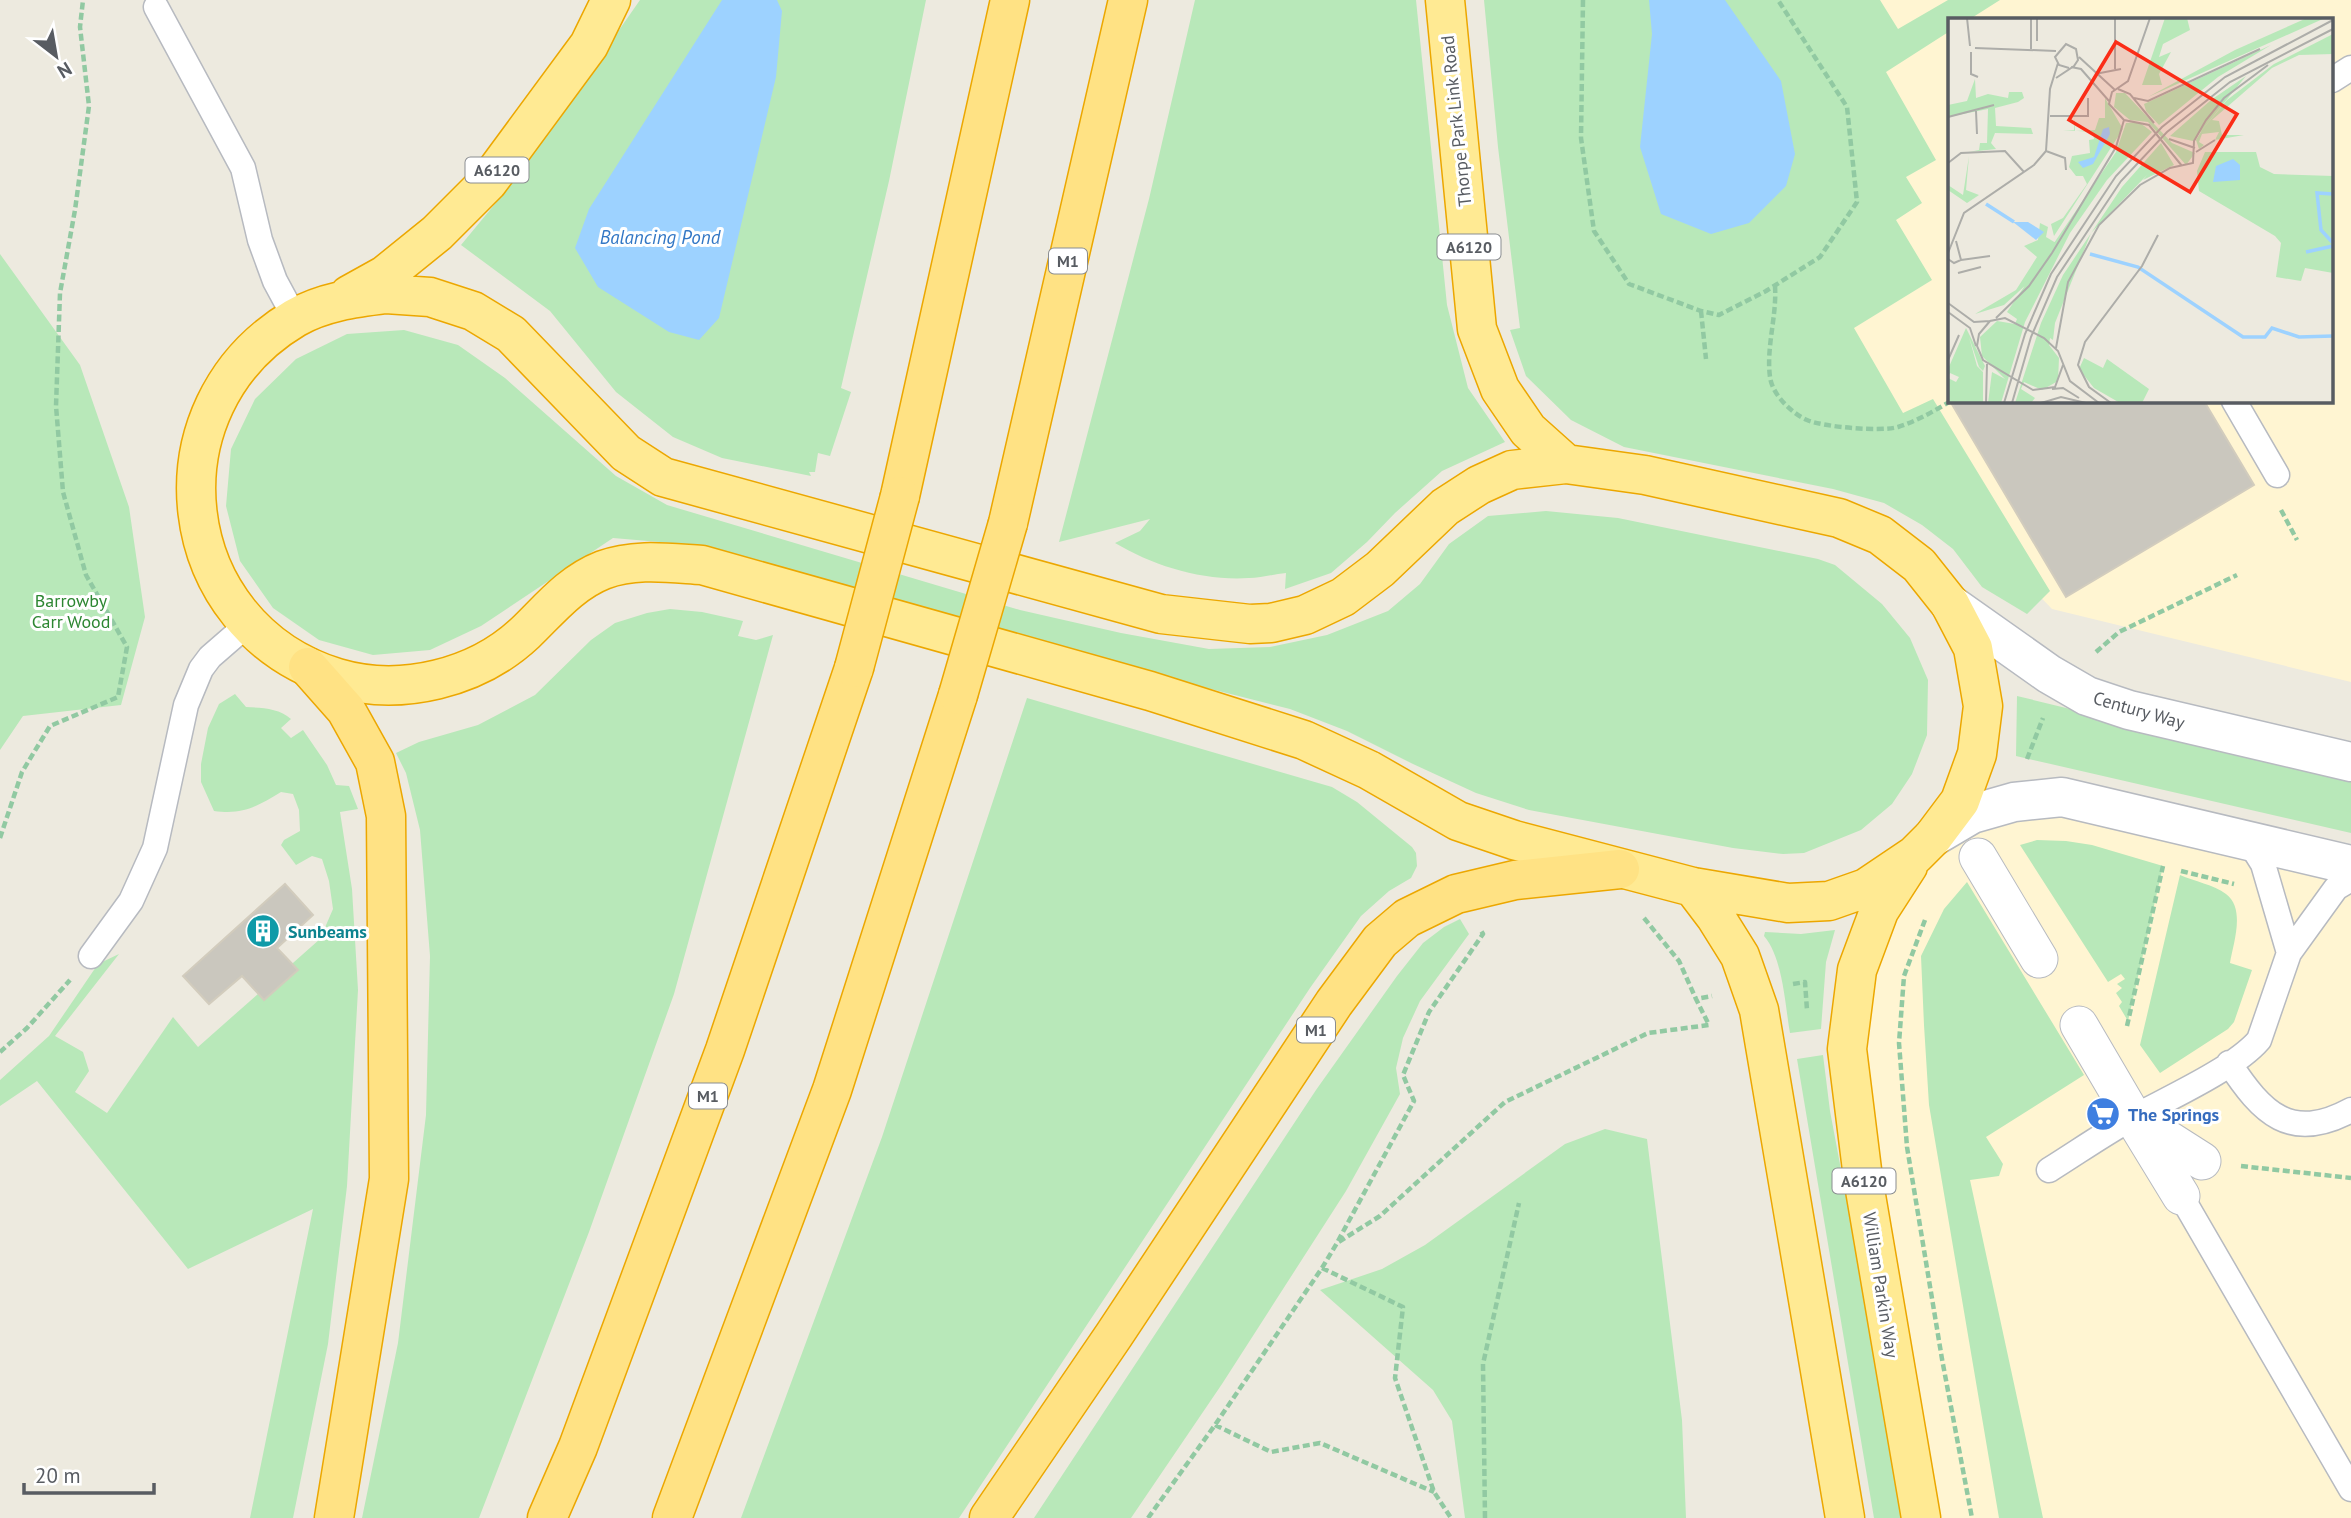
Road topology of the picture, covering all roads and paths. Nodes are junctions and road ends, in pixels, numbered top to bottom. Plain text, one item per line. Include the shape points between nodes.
1 (83, 0) edge
2 (611, 0) edge
3 (1010, 0) edge
4 (1128, 0) edge
5 (1445, 0) edge
6 (1583, 0) edge
7 (1778, 0) edge
8 (156, 7) dead end
9 (2351, 68) edge
10 (2334, 79) edge
11 (1775, 285) junction
12 (341, 299) junction
13 (1701, 311) junction
14 (295, 318) junction
15 (1706, 359) dead end
16 (1949, 402) edge
17 (2235, 402) edge
18 (1566, 464) junction
19 (2277, 475) dead end
20 (1950, 604) junction
21 (248, 624) junction
22 (308, 667) junction
23 (2351, 762) edge
24 (0, 838) edge
25 (2248, 840) junction
26 (1924, 846) junction
27 (1978, 857) dead end
28 (2351, 865) edge
29 (2162, 866) dead end
30 (1633, 873) junction
31 (2351, 879) edge
32 (1693, 887) junction
33 (1456, 894) junction
34 (2289, 953) junction
35 (91, 956) joint
36 (2039, 959) dead end
37 (1696, 999) dead end
38 (2079, 1025) dead end
39 (1709, 1026) dead end
40 (1899, 1043) dead end
41 (0, 1052) edge
42 (2229, 1063) junction
43 (2105, 1069) junction
44 (2351, 1110) edge
45 (2133, 1117) junction
46 (2202, 1161) joint
47 (2049, 1170) dead end
48 (2351, 1178) edge
49 (2181, 1196) joint
50 (1519, 1203) dead end
51 (1337, 1243) junction
52 (1322, 1268) junction
53 (1215, 1425) junction
54 (2351, 1489) edge
55 (1434, 1492) junction
56 (334, 1518) edge
57 (547, 1518) edge
58 (671, 1518) edge
59 (989, 1518) edge
60 (1148, 1518) edge
61 (1451, 1518) edge
62 (1485, 1518) edge
63 (1845, 1518) edge
64 (1921, 1518) edge
65 (1972, 1518) edge

1 - 24 path via 80,27 89,106 60,293 56,406 62,492 86,576 127,647 118,697 50,726 22,772
2 - 12 highway, A6120 via 589,45 488,182 437,233 385,275
3 - 57 highway, M1, bridge via 900,496 854,668 725,1049 578,1447
4 - 58 highway, M1, bridge via 1008,523 958,695 832,1090
5 - 18 highway, Thorpe Park Link Road / A6120 via 1477,329 1500,389 1528,430
6 - 13 path via 1581,138 1594,230 1629,284
7 - 11 path via 1847,107 1857,202 1820,257
8 - 14 lane via 243,168 260,240
9 - 10 lane
11 - 13 path via 1719,315
11 - 16 path via 1770,379 1782,402 1807,420 1853,429 1896,428
12 - 14 highway
12 - 18 highway via 386,294 430,297 473,311 511,334 626,453 663,477 1161,614 1250,624 1305,615 1343,597 1445,507 1479,485 1511,470
13 - 15 path
14 - 21 highway via 263,341 236,369 215,403 201,440 195,479 197,519 206,557
17 - 19 lane
18 - 20 highway via 1645,475 1839,519 1880,536 1919,565
20 - 23 street, Century Way via 2087,696
20 - 26 highway via 1973,648 1983,706 1977,754 1960,801
21 - 22 highway
21 - 35 lane via 201,669 186,705 155,848 131,901
22 - 30 highway via 339,679 371,684 437,680 498,653 576,584 603,570 644,562 702,565 1150,691 1304,740 1458,821
22 - 56 highway via 346,710 375,762 386,816 389,1179
25 - 26 street via 2062,797 2014,802 1972,814
25 - 28 street
25 - 34 lane via 2263,864
26 - 32 highway via 1866,888 1829,901 1788,903
26 - 64 highway, William Parkin Way / A6120 via 1880,911 1857,970 1847,1049 1866,1192
27 - 36 street
29 - 43 path via 2124,1035 2116,1057
30 - 32 highway
30 - 33 highway, M1 via 1515,880
30 - 37 path via 1643,916 1679,961
31 - 34 lane via 2336,888
32 - 63 highway via 1740,956 1759,1010
33 - 51 path via 1483,934 1429,1012 1403,1075 1414,1101
33 - 59 highway, M1 via 1408,918 1380,941
34 - 42 lane via 2259,1040
35 - 41 path
38 - 43 street
39 - 51 path via 1648,1033 1505,1102 1380,1216
40 - 65 path via 1907,1147
42 - 44 lane via 2258,1104 2274,1116 2295,1123 2318,1123
42 - 45 lane
43 - 45 street
45 - 46 street
45 - 47 lane
45 - 49 street
46 - 48 path
49 - 54 lane
50 - 62 path via 1483,1364
51 - 52 path
52 - 53 path
52 - 55 path via 1403,1307 1395,1378
53 - 55 path via 1271,1452 1320,1443
53 - 60 path
55 - 61 path

